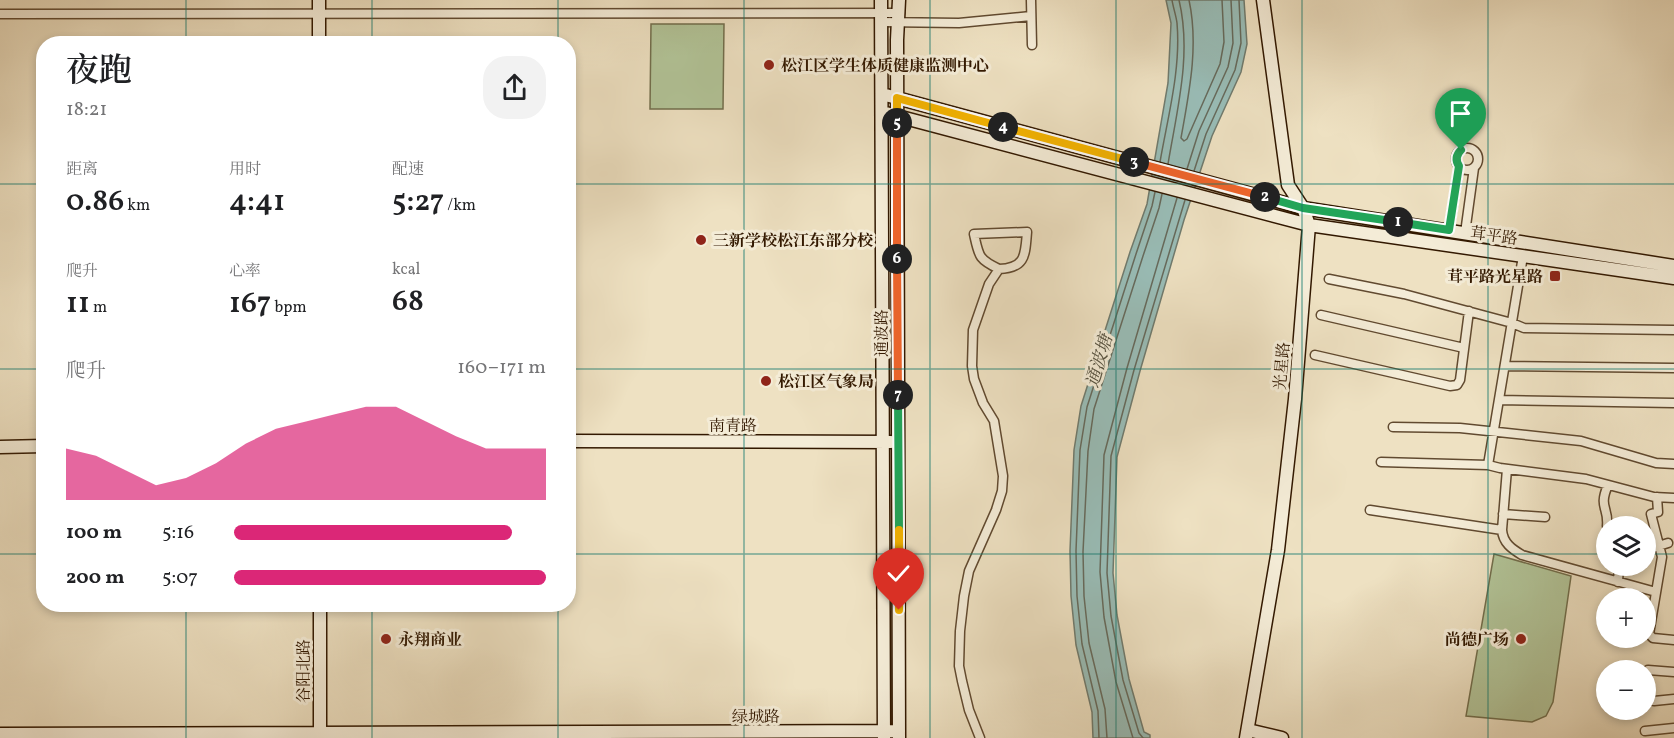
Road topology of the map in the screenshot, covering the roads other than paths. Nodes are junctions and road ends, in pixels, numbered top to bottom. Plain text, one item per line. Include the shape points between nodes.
1 (881, 0) edge
2 (899, 0) edge
3 (1031, 0) edge
4 (1263, 0) edge
5 (319, 6) edge
6 (0, 14) edge
7 (1031, 16) junction
8 (881, 17) junction
9 (899, 17) junction
10 (319, 36) edge
11 (1032, 45) dead end
12 (882, 94) junction
13 (897, 98) junction
14 (882, 112) junction
15 (897, 116) junction
16 (1459, 166) junction
17 (1474, 168) junction
18 (1303, 208) junction
19 (1309, 225) junction
20 (1449, 230) junction
21 (1465, 233) junction
22 (1523, 256) junction
23 (1674, 266) edge
24 (999, 269) junction
25 (1674, 278) edge
26 (1329, 279) dead end
27 (1469, 311) junction
28 (1321, 315) dead end
29 (1512, 323) junction
30 (1674, 330) edge
31 (1464, 348) junction
32 (1314, 355) dead end
33 (1504, 366) junction
34 (1674, 368) edge
35 (1499, 400) junction
36 (1674, 403) edge
37 (1393, 427) dead end
38 (1493, 432) junction
39 (576, 441) edge
40 (883, 442) junction
41 (898, 442) junction
42 (36, 446) edge
43 (0, 447) edge
44 (1381, 462) dead end
45 (1674, 464) edge
46 (1488, 465) junction
47 (1507, 469) junction
48 (1608, 485) junction
49 (1657, 497) junction
50 (1674, 498) edge
51 (1370, 510) dead end
52 (1503, 514) junction
53 (1606, 516) edge
54 (1545, 517) dead end
55 (1502, 530) junction
56 (1664, 544) junction
57 (1656, 547) edge
58 (1618, 576) edge
59 (1618, 582) junction
60 (1641, 588) edge
61 (1656, 592) edge
62 (320, 612) edge
63 (1656, 638) edge
64 (1674, 640) edge
65 (1656, 670) edge
66 (1674, 672) edge
67 (1674, 699) edge
68 (1656, 701) edge
69 (1674, 728) edge
70 (1646, 731) dead end
71 (0, 734) edge
72 (1247, 734) edge
73 (884, 735) edge
74 (899, 735) edge
75 (320, 736) edge
76 (980, 738) edge
77 (1282, 738) edge

1 - 8 main road, 通波路
2 - 9 main road, 通波路
3 - 7 street
4 - 18 main road, 光星路 via 1288,184
5 - 6 street
5 - 8 street
5 - 10 main road
7 - 9 street via 958,23
7 - 11 street
8 - 9 street
8 - 12 main road, 通波路
9 - 13 main road, 通波路
12 - 13 main road
12 - 14 main road, 通波路
13 - 15 main road, 通波路
13 - 18 main road
14 - 15 main road, 茸平路
14 - 40 main road, 通波路
15 - 19 main road, 茸平路
15 - 41 main road, 通波路
16 - 17 street
16 - 17 street via 1457,156 1468,148 1478,158
16 - 20 street
17 - 21 street
18 - 19 main road, 光星路
18 - 20 main road
19 - 22 main road, 茸平路
19 - 72 main road, 光星路 via 1278,550
20 - 21 main road
21 - 23 main road
22 - 25 main road, 茸平路
22 - 29 street
24 - 24 street via 979,254 974,234 1027,232 1022,261 1015,267
24 - 76 street via 989,284 974,330 972,366 983,404 994,421 1002,491 969,571 960,631 961,674
26 - 27 street
27 - 29 street
27 - 31 street
28 - 31 street
29 - 30 street via 1524,328
29 - 33 street
31 - 32 street via 1460,380 1449,386
33 - 34 street
33 - 35 street
35 - 36 street
35 - 38 street
37 - 38 street
38 - 45 street via 1581,441 1656,463
38 - 46 street
39 - 40 main road, 南青路
40 - 41 main road, 南青路
40 - 73 main road, 通波路
41 - 74 main road, 通波路
42 - 43 main road
44 - 46 street
46 - 47 street
47 - 48 street
47 - 52 street
48 - 49 street
48 - 53 street via 1603,500
49 - 50 street
49 - 56 street via 1658,512 1651,514
51 - 55 street
52 - 54 street
52 - 55 street
55 - 59 street via 1506,544 1522,555
56 - 57 street
56 - 61 street
58 - 59 street
59 - 60 street
62 - 75 main road, 谷阳北路
63 - 64 street
65 - 66 street
67 - 68 street
69 - 70 street
71 - 75 main road, 绿城路
72 - 77 main road
73 - 74 main road, 绿城路
73 - 75 main road, 绿城路

